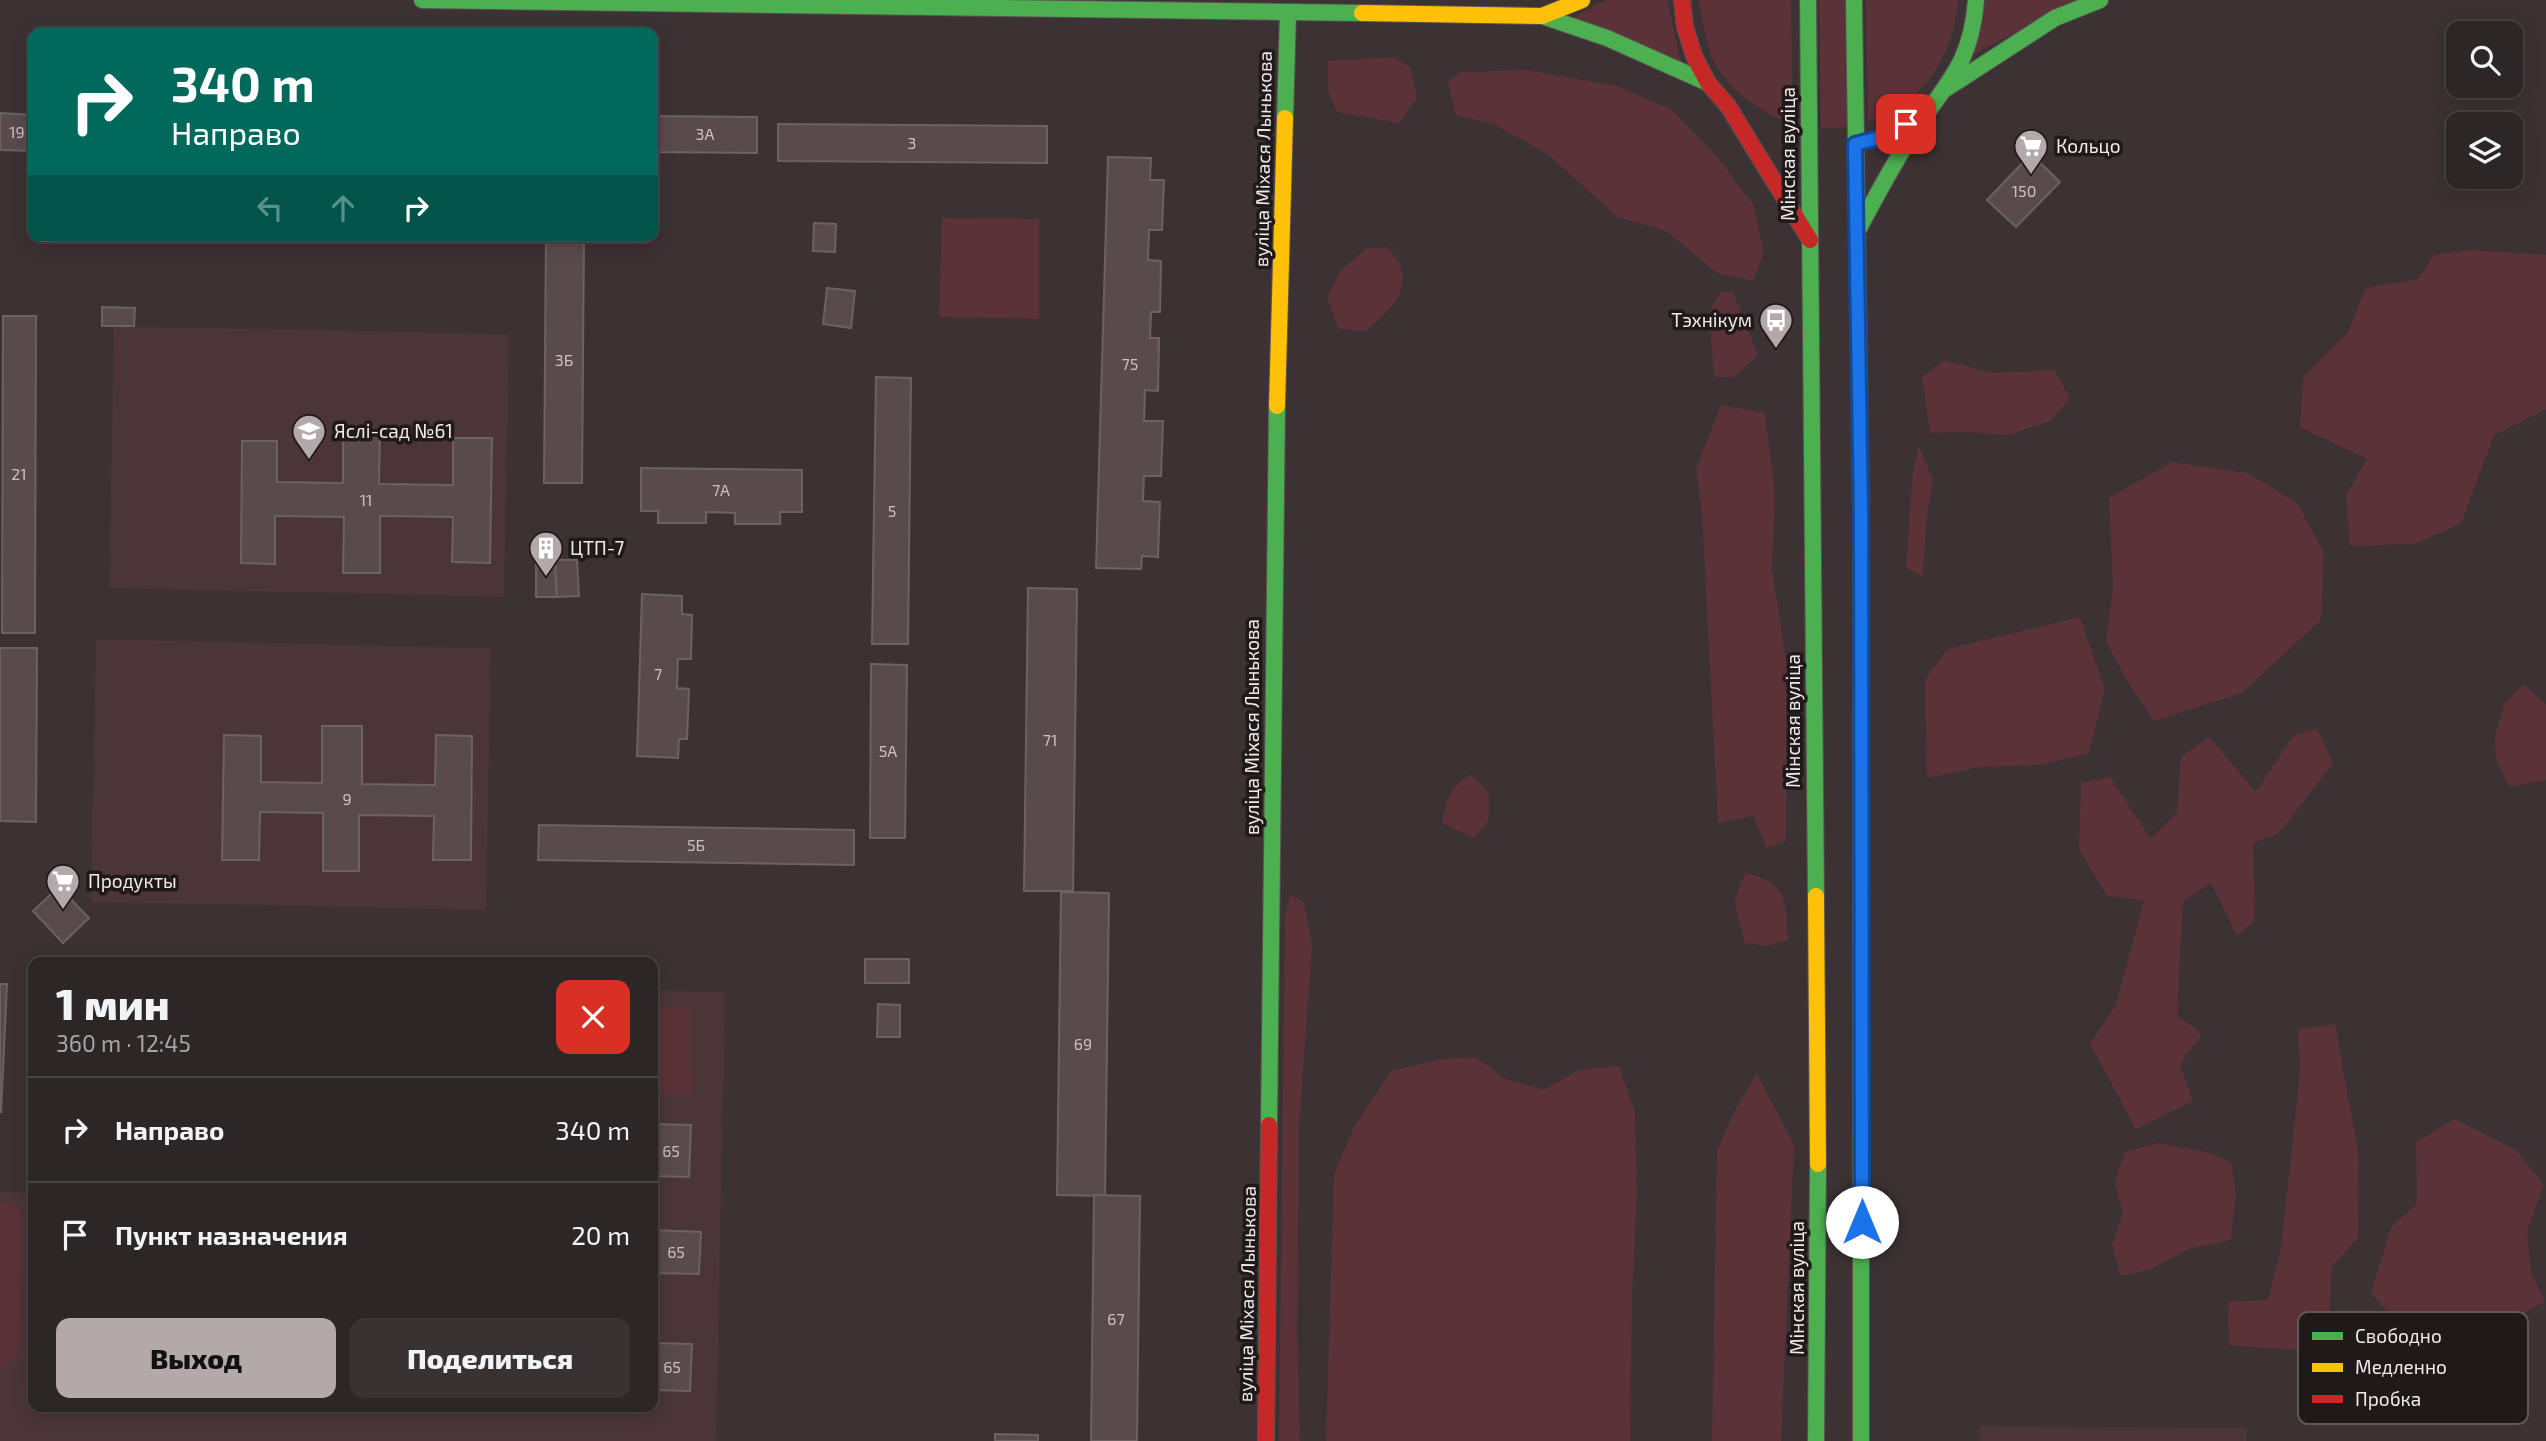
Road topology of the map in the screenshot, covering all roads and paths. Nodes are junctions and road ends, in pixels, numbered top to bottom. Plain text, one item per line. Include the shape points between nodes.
1 (422, 0) edge
2 (1582, 0) edge
3 (1682, 0) edge
4 (1808, 0) edge
5 (1854, 0) edge
6 (1976, 0) edge
7 (2100, 0) edge
8 (1288, 13) junction
9 (1542, 16) junction
10 (1708, 83) junction
11 (1947, 88) junction
12 (1728, 106) junction
13 (1929, 108) junction
14 (1762, 129) dead end
15 (1894, 131) dead end
16 (1790, 140) dead end
17 (1815, 145) junction
18 (1855, 235) junction
19 (1810, 240) junction
20 (1266, 1441) edge
21 (1816, 1441) edge
22 (1861, 1441) edge

1 - 8 main road
2 - 9 main road
3 - 10 main road via 1694,56
4 - 17 main road, Мінская вуліца
5 - 18 main road
6 - 11 main road via 1964,59
7 - 11 main road via 2055,18
8 - 9 main road
8 - 20 main road, вуліца Міхася Лынькова via 1275,490
9 - 10 main road via 1607,38
10 - 12 main road
11 - 13 main road
12 - 14 main road
12 - 19 main road
13 - 15 main road
13 - 18 main road
16 - 17 main road
17 - 19 main road, Мінская вуліца
18 - 22 main road via 1861,512
19 - 21 main road, Мінская вуліца

